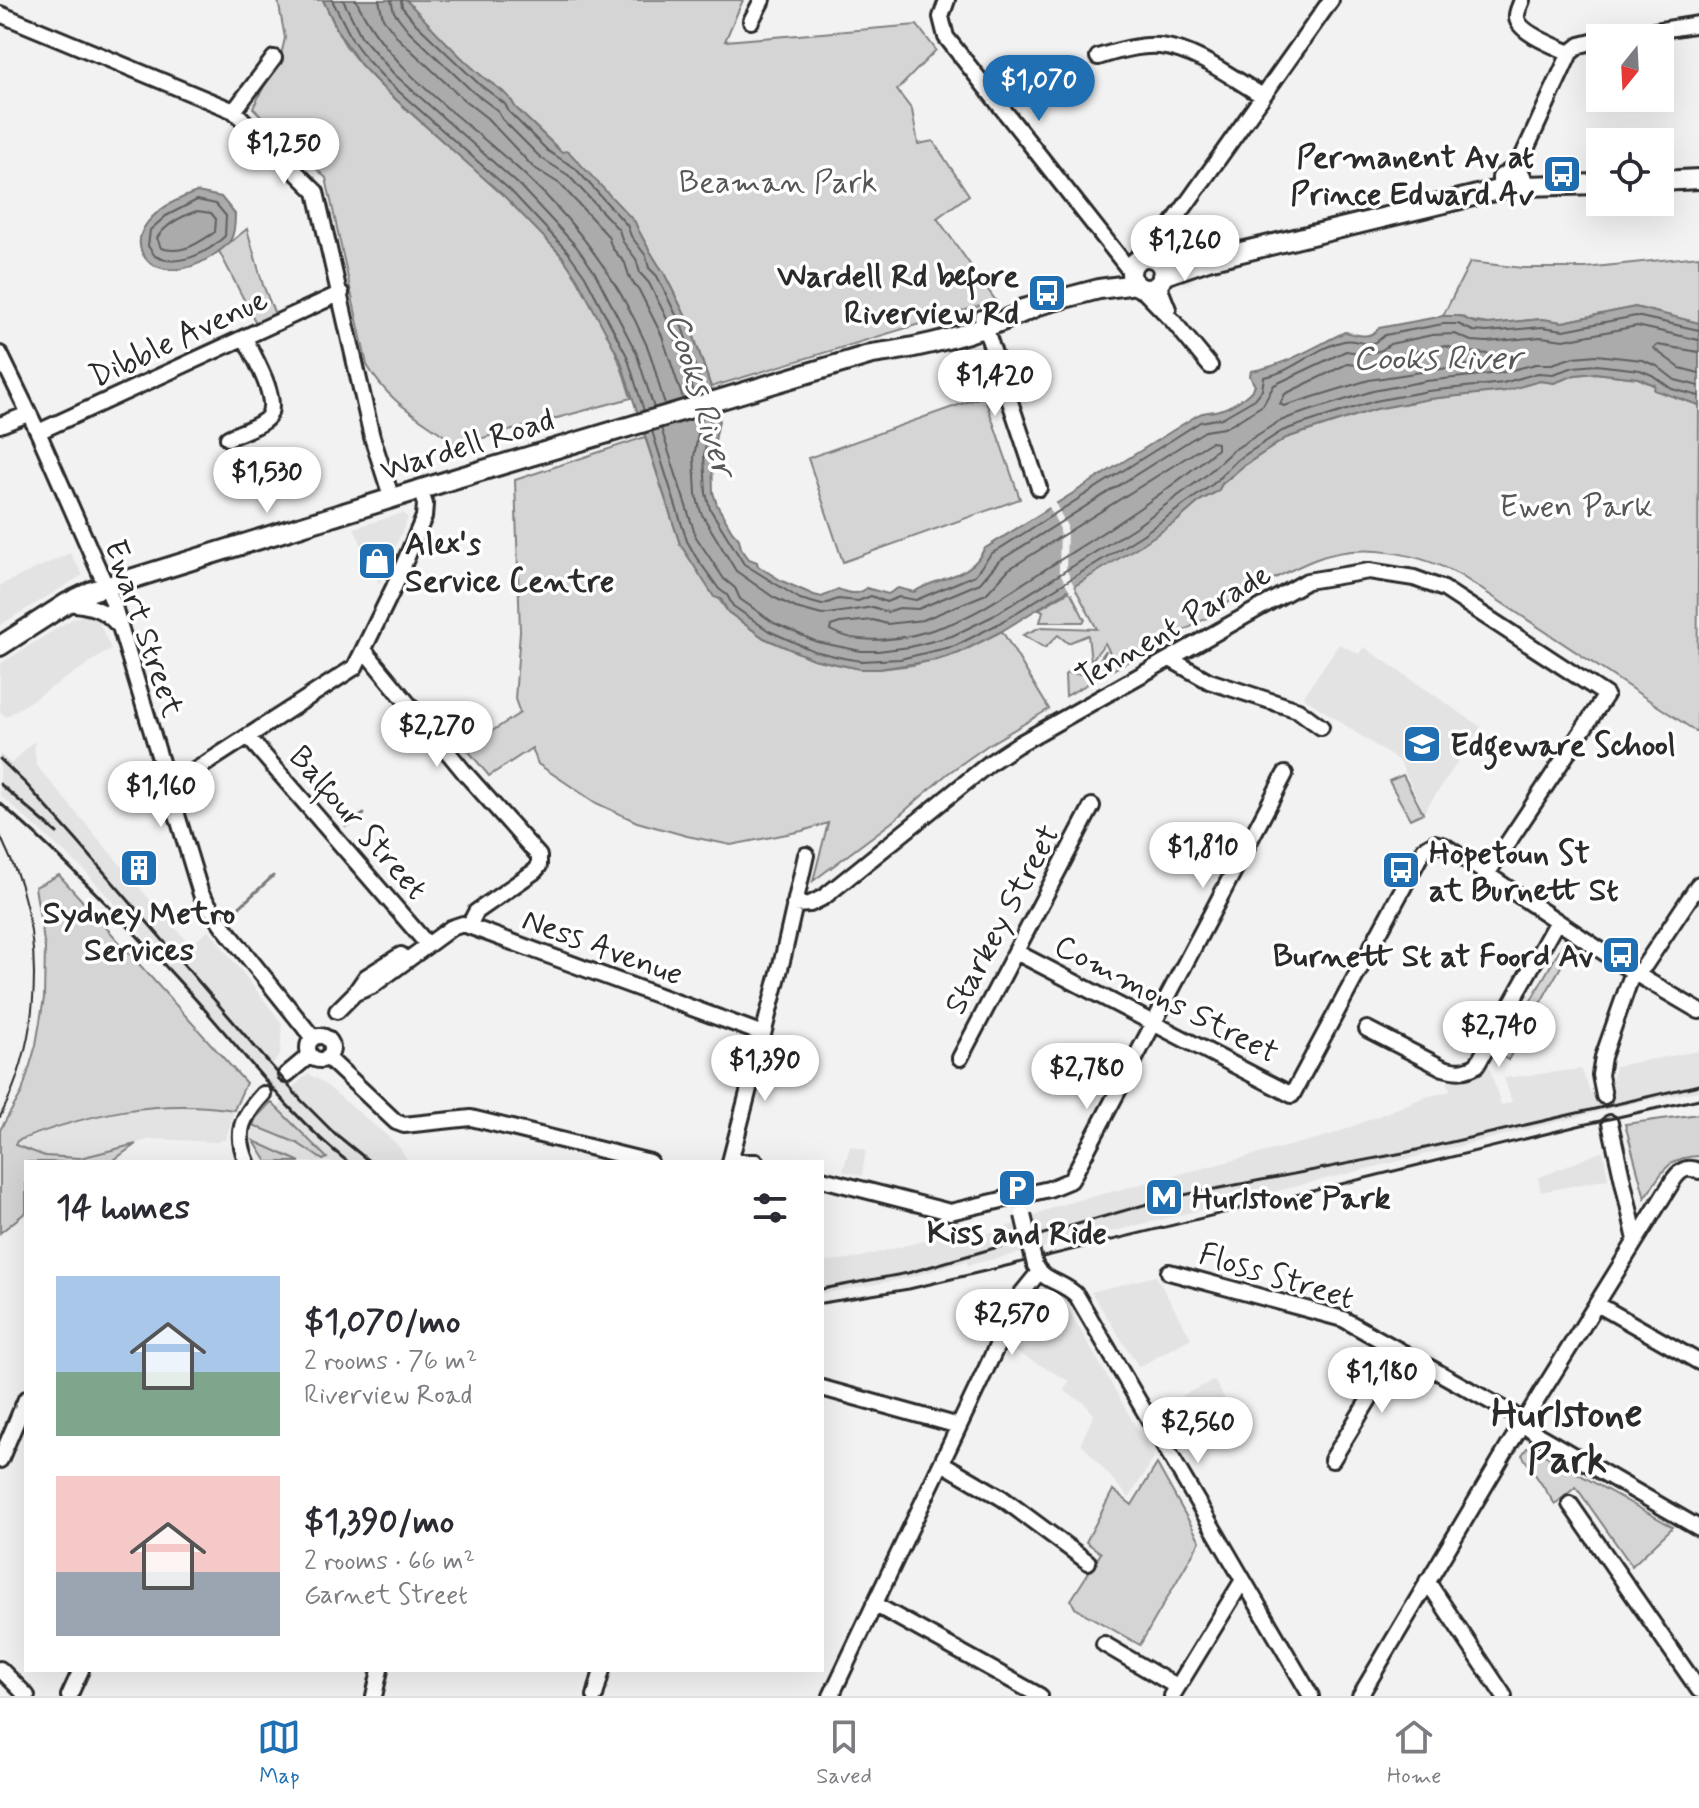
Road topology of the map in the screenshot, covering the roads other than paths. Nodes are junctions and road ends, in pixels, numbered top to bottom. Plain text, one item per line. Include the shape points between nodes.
1 (762, 0) edge
2 (947, 0) edge
3 (1331, 0) edge
4 (1522, 0) edge
5 (0, 14) edge
6 (751, 21) dead end
7 (1699, 24) edge
8 (1674, 28) edge
9 (1586, 44) edge
10 (1570, 53) junction
11 (1098, 57) dead end
12 (274, 58) dead end
13 (1263, 96) junction
14 (234, 111) junction
15 (1520, 179) junction
16 (1699, 179) edge
17 (1674, 180) edge
18 (1586, 183) edge
19 (1146, 272) junction
20 (341, 293) junction
21 (985, 327) junction
22 (245, 338) junction
23 (0, 354) edge
24 (1210, 366) dead end
25 (28, 414) junction
26 (0, 425) edge
27 (38, 432) junction
28 (228, 438) dead end
29 (1039, 488) dead end
30 (420, 490) junction
31 (392, 499) junction
32 (107, 587) junction
33 (67, 603) junction
34 (120, 627) junction
35 (0, 646) edge
36 (364, 650) junction
37 (1170, 659) junction
38 (1321, 727) dead end
39 (248, 737) junction
40 (1285, 774) dead end
41 (168, 788) junction
42 (1092, 806) dead end
43 (806, 855) dead end
44 (1487, 874) junction
45 (1699, 884) edge
46 (794, 905) junction
47 (1557, 921) junction
48 (469, 926) junction
49 (427, 944) junction
50 (1016, 952) junction
51 (1636, 974) junction
52 (337, 1011) dead end
53 (1699, 1011) edge
54 (1155, 1024) junction
55 (1367, 1029) dead end
56 (763, 1034) junction
57 (313, 1038) junction
58 (310, 1055) junction
59 (327, 1057) junction
60 (960, 1058) dead end
61 (286, 1075) tunnel mouth
62 (263, 1094) tunnel mouth
63 (1604, 1096) dead end
64 (1610, 1123) dead end
65 (244, 1160) edge
66 (642, 1160) edge
67 (731, 1160) edge
68 (1695, 1169) edge
69 (824, 1180) edge
70 (1018, 1196) junction
71 (1636, 1240) junction
72 (1037, 1269) junction
73 (1169, 1272) dead end
74 (1597, 1304) junction
75 (1399, 1350) junction
76 (1699, 1362) edge
77 (824, 1389) edge
78 (24, 1404) edge
79 (1523, 1422) junction
80 (959, 1426) junction
81 (0, 1460) edge
82 (1332, 1460) dead end
83 (942, 1463) junction
84 (1570, 1504) dead end
85 (1699, 1528) edge
86 (1088, 1562) dead end
87 (1243, 1580) junction
88 (1427, 1581) junction
89 (874, 1604) junction
90 (1104, 1644) dead end
91 (0, 1669) edge
92 (80, 1672) edge
93 (380, 1672) edge
94 (601, 1672) edge
95 (1699, 1690) edge
96 (1174, 1691) edge
97 (27, 1696) edge
98 (69, 1696) edge
99 (374, 1696) edge
100 (595, 1696) edge
101 (831, 1696) edge
102 (1040, 1696) edge
103 (1311, 1696) edge
104 (1360, 1696) edge
105 (1504, 1696) edge

1 - 6 street
2 - 19 street via 941,17 946,37 1096,225
3 - 13 street
4 - 10 street via 1520,25
5 - 14 street
7 - 8 street
9 - 10 street
10 - 15 street
11 - 13 street via 1159,46 1191,54
12 - 14 street
13 - 19 street via 1173,223
14 - 20 street via 316,192
15 - 18 main road
15 - 19 main road, Wardell Road via 1522,192 1513,196 1502,189
16 - 17 main road
19 - 21 main road, Wardell Road
19 - 24 street via 1173,321
20 - 22 street, Dibble Avenue
20 - 31 street via 372,437
21 - 29 street
21 - 30 main road, Wardell Road via 872,354
22 - 27 street, Dibble Avenue
22 - 28 street via 272,402 262,422
23 - 25 street, Ewart Street
25 - 26 street
25 - 27 street, Ewart Street
27 - 32 street, Ewart Street
30 - 31 main road, Wardell Road
30 - 36 street via 424,517
31 - 32 main road, Wardell Road
32 - 33 main road, Wardell Road
32 - 34 street, Ewart Street
33 - 34 street via 95,607
33 - 35 main road, Wardell Road
34 - 41 street, Ewart Street
36 - 39 street via 355,667
36 - 48 street via 539,856 535,871 476,912
37 - 38 street via 1209,681 1298,710
37 - 44 street, Tennent Parade via 1307,581 1375,571 1444,589 1606,695
37 - 46 street, Tennent Parade via 1001,754 824,897
39 - 41 street
39 - 49 street, Balfour Street
40 - 54 street
41 - 57 street, Ewart Street via 201,894
42 - 50 street, Starkey Street
43 - 46 street
44 - 47 street
44 - 54 street, Commons Street via 1445,846 1434,843 1424,849 1292,1095
45 - 51 street
46 - 56 street
47 - 51 street
47 - 55 street via 1477,1065 1467,1071 1443,1068
48 - 49 street, Ness Avenue via 454,926
48 - 56 street, Ness Avenue
49 - 52 street, Ness Avenue
50 - 54 street, Commons Street
50 - 60 street, Starkey Street
51 - 53 street
51 - 63 street via 1603,1057
54 - 70 street via 1071,1180
56 - 67 street
57 - 58 street
57 - 59 street via 328,1039
58 - 59 street
58 - 61 street
59 - 66 street via 404,1125 471,1118
62 - 65 street via 244,1121 239,1142
64 - 71 street
68 - 71 street via 1678,1173
69 - 70 street via 950,1212
70 - 72 street, bridge
71 - 74 street
72 - 80 street
72 - 87 street via 1077,1296
73 - 75 street, Floss Street via 1343,1319
74 - 76 street
74 - 79 street
75 - 79 street, Floss Street
75 - 82 street
77 - 80 street
78 - 81 street
79 - 85 street, Floss Street
79 - 88 street
80 - 83 street
83 - 86 street via 1002,1498
83 - 89 street
84 - 95 street
87 - 96 street
87 - 103 street
88 - 104 street
88 - 105 street
89 - 101 street
89 - 102 street
90 - 96 street
91 - 97 street
92 - 98 street
93 - 99 street
94 - 100 street

